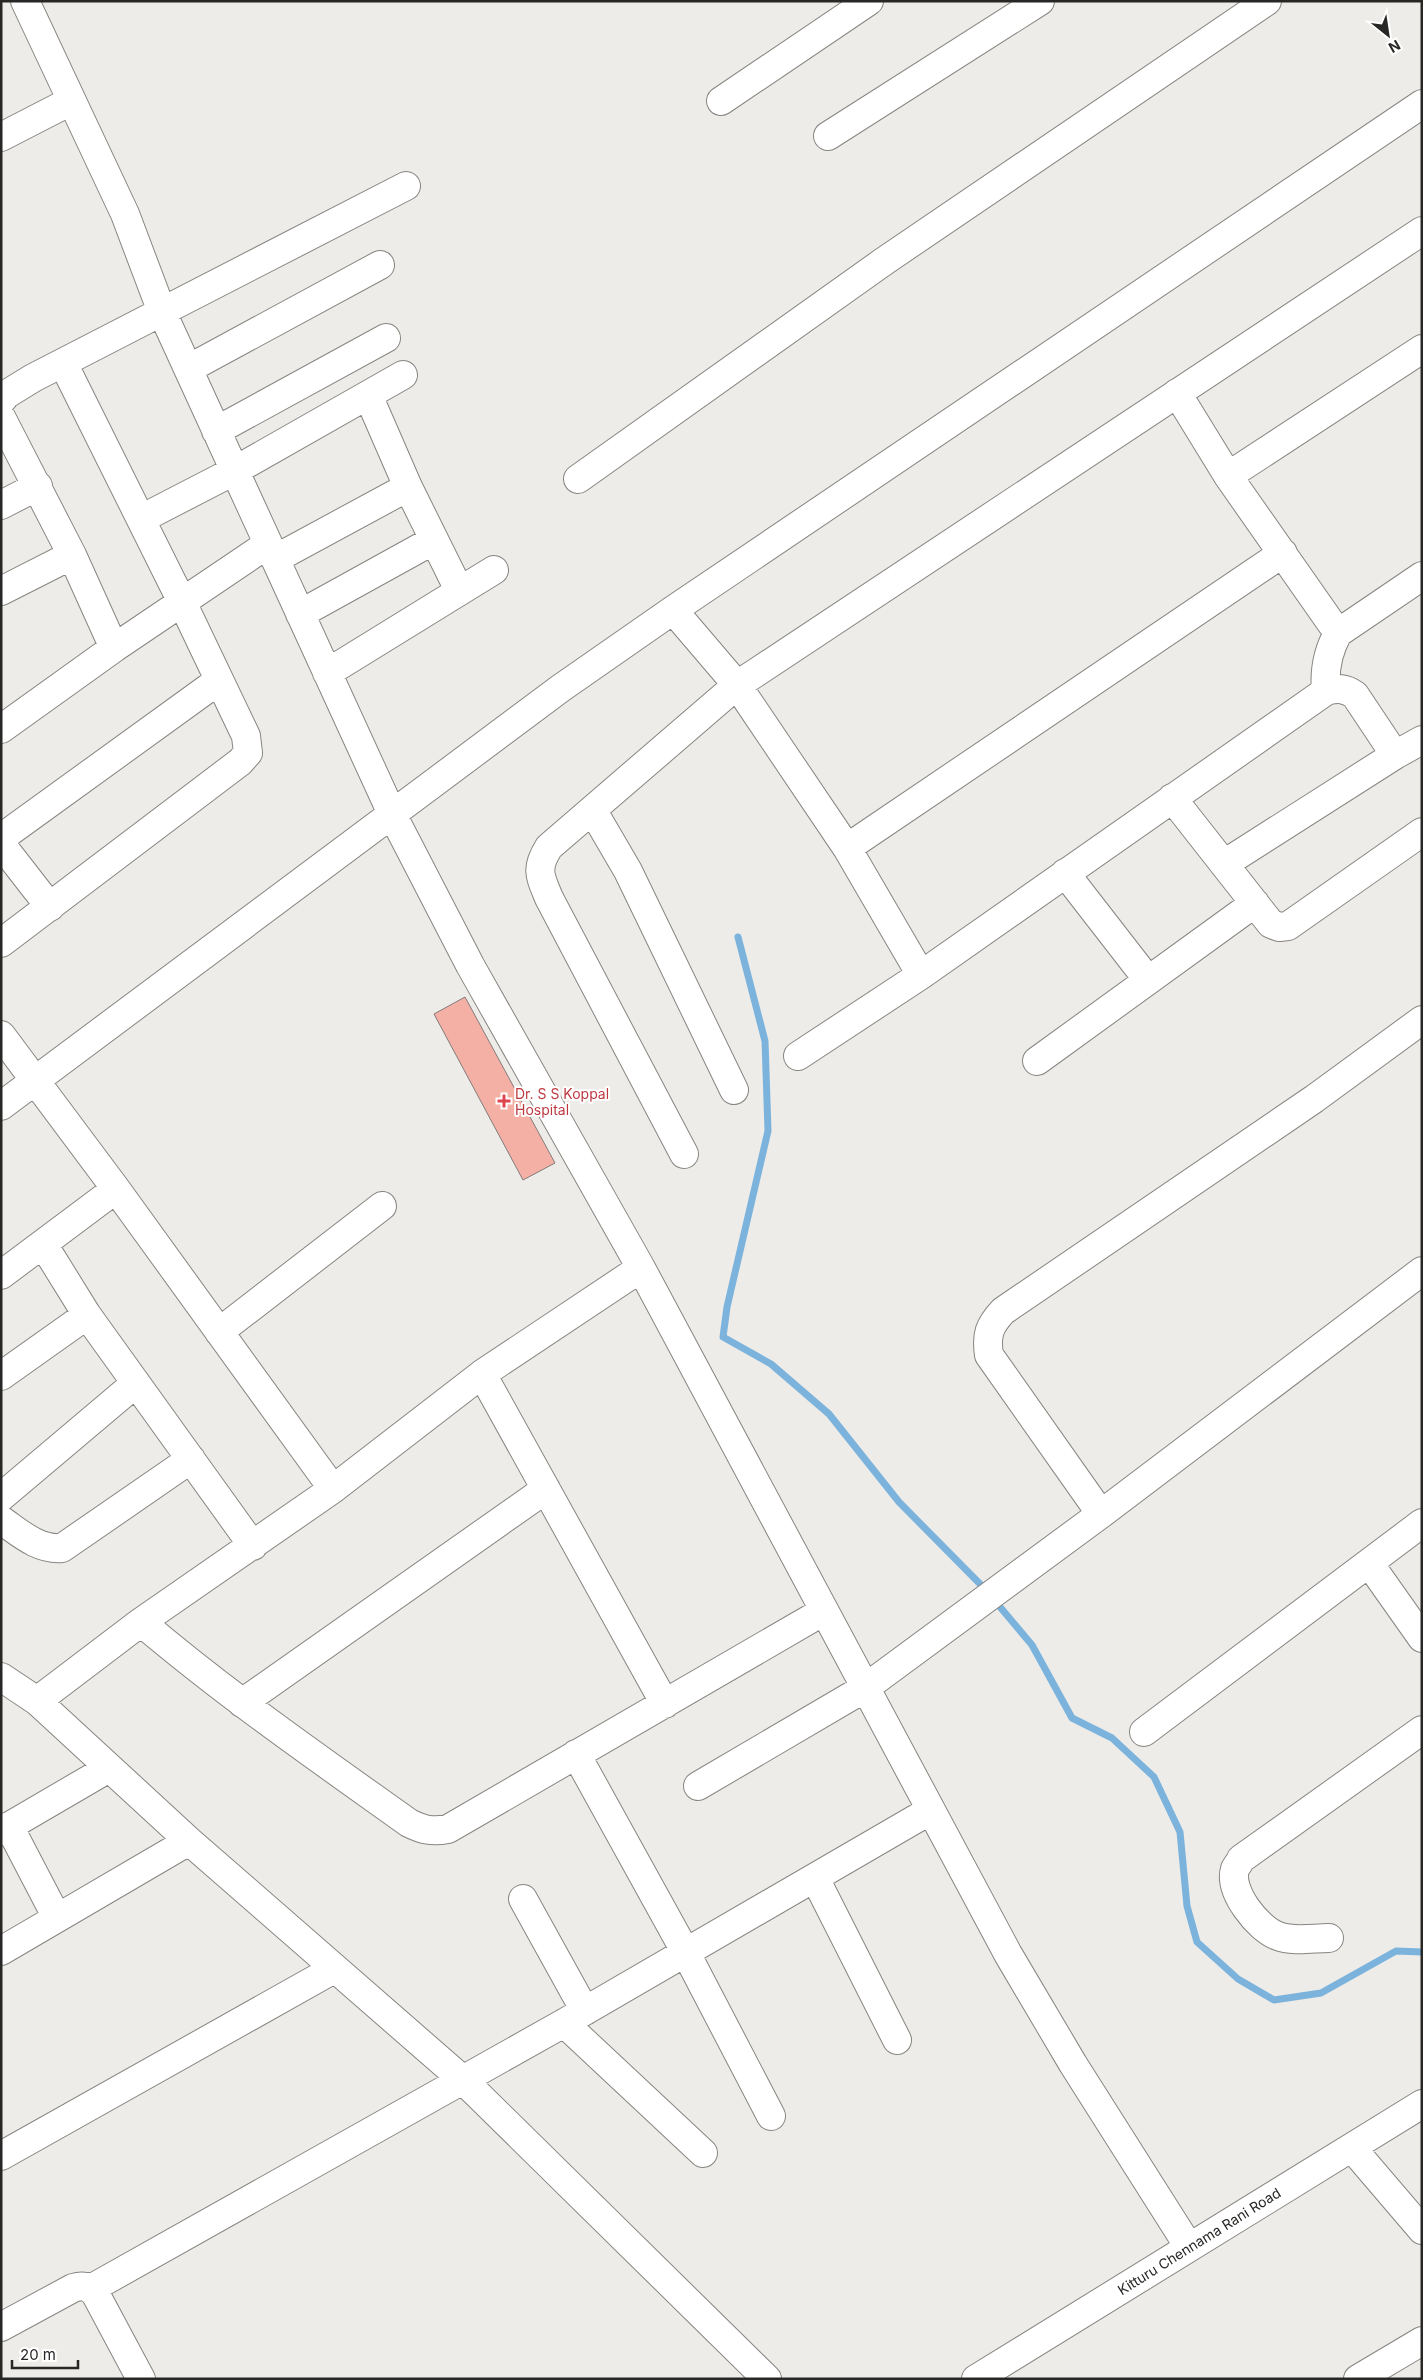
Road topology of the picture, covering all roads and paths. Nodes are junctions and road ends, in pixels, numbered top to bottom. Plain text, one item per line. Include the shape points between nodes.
1 (25, 1) edge
2 (869, 1) edge
3 (1040, 1) edge
4 (1267, 1) edge
5 (72, 101) junction
6 (721, 101) dead end
7 (1422, 104) edge
8 (828, 136) dead end
9 (1, 137) edge
10 (406, 186) dead end
11 (1422, 231) edge
12 (380, 265) dead end
13 (162, 312) junction
14 (386, 338) dead end
15 (1422, 349) edge
16 (63, 363) junction
17 (188, 369) junction
18 (403, 376) dead end
19 (1177, 393) junction
20 (368, 395) junction
21 (1, 402) edge
22 (1, 417) edge
23 (216, 431) junction
24 (234, 471) junction
25 (1228, 476) junction
26 (578, 479) dead end
27 (38, 486) junction
28 (408, 486) junction
29 (1, 504) edge
30 (141, 519) junction
31 (434, 540) junction
32 (272, 552) junction
33 (1283, 553) junction
34 (72, 555) junction
35 (494, 570) dead end
36 (1422, 576) edge
37 (459, 590) junction
38 (1, 591) edge
39 (182, 602) junction
40 (673, 610) junction
41 (300, 614) junction
42 (1338, 633) junction
43 (114, 648) junction
44 (327, 673) junction
45 (218, 680) junction
46 (738, 685) junction
47 (1326, 691) junction
48 (1, 729) edge
49 (1421, 743) edge
50 (1395, 755) junction
51 (1172, 798) junction
52 (593, 811) junction
53 (393, 816) junction
54 (1422, 832) edge
55 (1, 838) edge
56 (1, 844) edge
57 (847, 848) junction
58 (1224, 864) junction
59 (1066, 873) junction
60 (1255, 903) junction
61 (50, 907) junction
62 (1, 943) edge
63 (921, 975) junction
64 (1148, 980) junction
65 (1422, 1020) edge
66 (1, 1036) edge
67 (798, 1056) dead end
68 (1037, 1061) dead end
69 (35, 1081) junction
70 (734, 1090) dead end
71 (1, 1106) edge
72 (684, 1154) dead end
73 (116, 1189) junction
74 (382, 1206) dead end
75 (42, 1244) junction
76 (641, 1268) junction
77 (1422, 1271) edge
78 (1, 1275) edge
79 (87, 1315) junction
80 (219, 1332) junction
81 (482, 1374) junction
82 (1, 1376) edge
83 (136, 1383) junction
84 (190, 1459) junction
85 (332, 1489) junction
86 (546, 1489) junction
87 (1, 1497) edge
88 (1101, 1514) junction
89 (1, 1520) edge
90 (1422, 1523) edge
91 (253, 1546) junction
92 (1369, 1563) junction
93 (824, 1611) junction
94 (141, 1622) junction
95 (1422, 1638) edge
96 (1, 1677) edge
97 (866, 1688) junction
98 (37, 1701) junction
99 (242, 1703) junction
100 (664, 1704) junction
101 (1422, 1730) edge
102 (1144, 1732) dead end
103 (576, 1754) junction
104 (109, 1768) junction
105 (698, 1786) dead end
106 (931, 1810) junction
107 (5, 1829) edge
108 (189, 1841) junction
109 (815, 1878) junction
110 (523, 1899) dead end
111 (58, 1918) junction
112 (1329, 1938) dead end
113 (1, 1951) edge
114 (686, 1953) junction
115 (334, 1969) junction
116 (574, 2017) junction
117 (897, 2040) dead end
118 (464, 2080) junction
119 (1418, 2113) edge
120 (771, 2116) dead end
121 (1352, 2148) junction
122 (703, 2153) dead end
123 (1, 2156) edge
124 (1422, 2230) edge
125 (1189, 2247) junction
126 (89, 2287) junction
127 (1, 2327) edge
128 (1422, 2341) edge
129 (142, 2379) edge
130 (767, 2379) edge
131 (976, 2379) edge
132 (1358, 2379) edge

1 - 5 street
2 - 6 street
3 - 8 street
4 - 26 street via 882,262
5 - 9 street
5 - 13 street via 125,214
7 - 40 street
10 - 13 street
11 - 19 street
12 - 17 street
13 - 16 street
13 - 17 street
14 - 23 street
15 - 25 street
16 - 21 street via 7,394
16 - 30 street
17 - 23 street
18 - 20 street
19 - 25 street
19 - 46 street
20 - 24 street
20 - 28 street
22 - 27 street
23 - 24 street
24 - 30 street
24 - 32 street
25 - 33 street
27 - 29 street
27 - 34 street
28 - 31 street
28 - 32 street
30 - 39 street
31 - 37 street
31 - 41 street
32 - 39 street
32 - 41 street
33 - 42 street
33 - 57 street
34 - 38 street
34 - 43 street
35 - 37 street
36 - 42 street
37 - 44 street
39 - 43 street
39 - 45 street
40 - 46 street
40 - 53 street via 561,688
41 - 44 street
42 - 47 street via 1328,659
43 - 48 street
44 - 53 street
45 - 55 street
45 - 61 street via 246,736 248,753
46 - 52 street
46 - 57 street
47 - 50 street via 1337,688 1355,695
47 - 51 street
49 - 50 street
50 - 58 street
51 - 58 street
51 - 59 street
52 - 70 street via 628,871
52 - 72 street via 549,847 540,861 540,875 549,898
53 - 69 street
53 - 76 street via 470,965
54 - 60 street via 1288,926 1271,924
56 - 61 street
57 - 63 street
58 - 60 street
59 - 63 street
59 - 64 street
60 - 64 street
61 - 62 street
63 - 67 street
64 - 68 street
65 - 88 street via 1314,1099 1002,1311 992,1322 986,1336 988,1355
66 - 69 street
69 - 71 street
69 - 73 street
73 - 75 street
73 - 80 street
74 - 80 street
75 - 78 street
75 - 79 street
76 - 81 street
76 - 93 street
77 - 88 street
79 - 82 street
79 - 83 street
80 - 85 street
81 - 85 street
81 - 86 street
83 - 84 street
83 - 87 street
84 - 89 street via 62,1548 41,1546
84 - 91 street
85 - 91 street
86 - 99 street
86 - 100 street
88 - 97 street
90 - 92 street
91 - 94 street
92 - 95 street
92 - 102 street
93 - 97 street
93 - 100 street
94 - 98 street
94 - 99 street
96 - 98 street
97 - 105 street
97 - 106 street
98 - 104 street
99 - 103 street via 409,1823 434,1832 448,1829
100 - 103 street
101 - 112 street via 1241,1859 1235,1870 1235,1884 1241,1898 1265,1929 1295,1939
103 - 114 street
104 - 107 street
104 - 108 street
106 - 109 street
106 - 125 street via 1008,1954 1073,2064
107 - 111 street
108 - 111 street
108 - 115 street
109 - 114 street
109 - 117 street
110 - 116 street
111 - 113 street
114 - 116 street
114 - 120 street
115 - 118 street
115 - 123 street
116 - 118 street
116 - 122 street
118 - 126 street
118 - 130 street
119 - 121 street, Kitturu Chennama Rani Road
121 - 124 street
121 - 125 street, Kitturu Chennama Rani Road
125 - 131 street, Kitturu Chennama Rani Road
126 - 127 street via 73,2288
126 - 129 street
128 - 132 street

